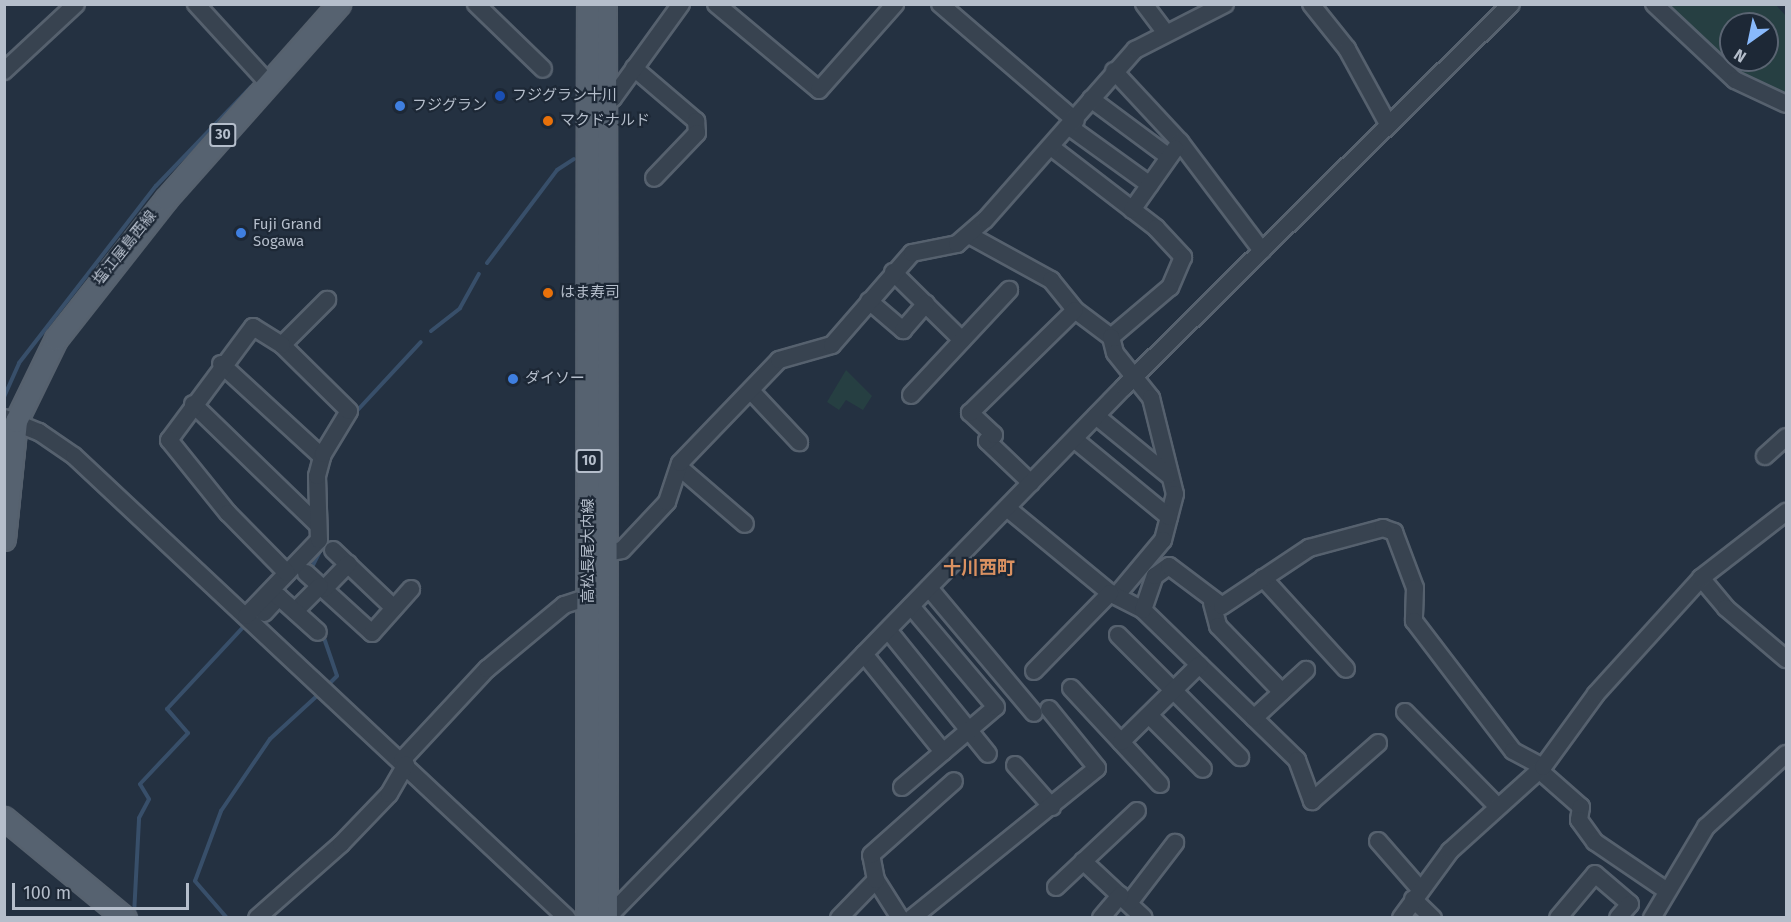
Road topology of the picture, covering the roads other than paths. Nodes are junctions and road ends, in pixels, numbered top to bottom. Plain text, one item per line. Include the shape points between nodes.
1 (76, 4) edge
2 (196, 4) edge
3 (339, 4) edge
4 (476, 4) edge
5 (588, 4) edge
6 (604, 4) edge
7 (681, 4) edge
8 (716, 4) edge
9 (895, 4) edge
10 (940, 4) edge
11 (1144, 4) edge
12 (1225, 4) edge
13 (1311, 4) edge
14 (1511, 4) edge
15 (1657, 5) edge
16 (1166, 33) junction
17 (634, 68) junction
18 (543, 69) dead end
19 (4, 71) edge
20 (1114, 71) junction
21 (269, 84) junction
22 (604, 98) junction
23 (1091, 99) junction
24 (1786, 104) edge
25 (1388, 124) junction
26 (1073, 125) junction
27 (1180, 142) junction
28 (1051, 147) junction
29 (1169, 157) junction
30 (654, 178) dead end
31 (1150, 185) junction
32 (1132, 210) junction
33 (969, 235) junction
34 (1262, 251) junction
35 (893, 272) junction
36 (1009, 290) dead end
37 (327, 300) dead end
38 (869, 301) junction
39 (926, 304) junction
40 (1075, 310) junction
41 (1111, 337) junction
42 (962, 340) junction
43 (282, 345) junction
44 (221, 364) junction
45 (1136, 376) junction
46 (752, 392) junction
47 (910, 395) dead end
48 (193, 404) junction
49 (1096, 416) junction
50 (10, 420) edge
51 (1786, 437) edge
52 (1074, 439) junction
53 (799, 442) dead end
54 (1765, 456) dead end
55 (322, 457) junction
56 (679, 467) junction
57 (1169, 476) junction
58 (1031, 483) junction
59 (1007, 508) junction
60 (1786, 513) edge
61 (1169, 517) junction
62 (745, 524) dead end
63 (318, 525) junction
64 (4, 538) edge
65 (333, 550) dead end
66 (597, 555) junction
67 (348, 564) junction
68 (287, 573) junction
69 (306, 573) dead end
70 (1263, 578) junction
71 (1701, 578) junction
72 (322, 587) junction
73 (929, 588) junction
74 (411, 589) dead end
75 (597, 594) junction
76 (1113, 595) junction
77 (1212, 603) junction
78 (911, 606) junction
79 (394, 608) junction
80 (1143, 610) junction
81 (295, 611) junction
82 (250, 620) junction
83 (888, 630) junction
84 (318, 632) dead end
85 (1118, 635) dead end
86 (864, 654) junction
87 (1786, 659) edge
88 (1199, 665) junction
89 (1346, 669) dead end
90 (1306, 670) dead end
91 (1034, 671) dead end
92 (1071, 688) dead end
93 (1174, 689) junction
94 (1282, 692) junction
95 (1405, 712) dead end
96 (1149, 715) junction
97 (1254, 718) junction
98 (969, 730) junction
99 (1121, 742) junction
100 (1378, 743) dead end
101 (943, 752) junction
102 (988, 754) dead end
103 (1786, 754) edge
104 (1240, 757) dead end
105 (404, 762) junction
106 (1015, 765) dead end
107 (1203, 769) dead end
108 (1541, 769) junction
109 (954, 781) dead end
110 (1160, 784) dead end
111 (902, 787) dead end
112 (1496, 805) junction
113 (1052, 807) junction
114 (1137, 811) dead end
115 (4, 818) edge
116 (1378, 841) dead end
117 (1175, 843) dead end
118 (1083, 861) junction
119 (876, 880) junction
120 (1056, 887) dead end
121 (1667, 891) junction
122 (1417, 894) junction
123 (1125, 899) junction
124 (549, 912) edge
125 (125, 918) edge
126 (257, 918) edge
127 (567, 918) edge
128 (587, 918) edge
129 (607, 918) edge
130 (840, 918) edge
131 (900, 918) edge
132 (912, 918) edge
133 (1101, 918) edge
134 (1144, 918) edge
135 (1401, 918) edge
136 (1433, 918) edge
137 (1558, 918) edge
138 (1618, 918) edge
139 (1652, 918) edge

1 - 19 street
2 - 21 street
3 - 21 main road, 塩江屋島西線 / 30
4 - 18 street
5 - 66 main road, 高松長尾大内線 / 10
6 - 22 main road, 高松長尾大内線 / 10
7 - 17 street
8 - 9 street via 819,90
10 - 26 street
11 - 16 street
12 - 16 street
13 - 25 street via 1347,49
14 - 25 street
15 - 24 street via 1735,80
16 - 20 street via 1135,50
17 - 22 street via 613,98
17 - 30 street via 696,121 697,133
20 - 23 street
20 - 27 street
21 - 50 main road, 塩江屋島西線 / 30 via 97,283 47,354
22 - 66 main road, 高松長尾大内線 / 10
23 - 26 street
23 - 29 street
25 - 34 street
26 - 28 street
26 - 31 street
27 - 29 street
27 - 34 street
28 - 32 street
28 - 33 street
29 - 31 street
31 - 32 street
32 - 41 street via 1183,257 1170,287
33 - 35 street via 946,247 912,253
33 - 40 street via 1051,280
34 - 45 street
35 - 38 street
35 - 39 street
36 - 42 street
37 - 43 street
38 - 39 street via 903,330
38 - 46 street via 832,345 791,353
39 - 42 street
40 - 41 street
40 - 58 street via 970,413 994,435 987,441
41 - 45 street via 1115,353
42 - 47 street
43 - 44 street via 252,327
43 - 55 street via 349,411
44 - 48 street
44 - 55 street
45 - 49 street
45 - 57 street via 1162,428
46 - 53 street
46 - 56 street
48 - 63 street
48 - 68 street via 169,440
49 - 52 street
49 - 57 street
50 - 64 main road, 塩江屋島西線 / 30
50 - 82 street via 74,456
51 - 54 street
52 - 58 street
52 - 61 street
55 - 63 street
56 - 62 street
56 - 66 street via 666,502 622,550
57 - 61 street via 1175,494
58 - 59 street
59 - 73 street
59 - 76 street
60 - 71 street
61 - 76 street via 1163,540
63 - 68 street via 319,540
65 - 67 street
66 - 75 main road, 高松長尾大内線 / 10
67 - 72 street
67 - 79 street
68 - 82 street
69 - 72 street
70 - 77 street via 1222,606
70 - 89 street
70 - 108 street via 1309,548 1383,528 1394,532 1415,588 1414,621 1513,750
71 - 87 street via 1726,608
71 - 108 street via 1596,694
72 - 79 street via 372,633
72 - 81 street
73 - 78 street
73 - 113 street via 1097,768
74 - 79 street
75 - 105 street via 564,605 487,669
75 - 128 main road, 高松長尾大内線 / 10
75 - 129 main road, 高松長尾大内線 / 10
76 - 80 street
76 - 91 street
77 - 80 street via 1169,566 1155,576
77 - 94 street via 1218,626
78 - 83 street
78 - 98 street via 996,707
80 - 88 street
81 - 82 street via 279,597
81 - 84 street
82 - 105 street
83 - 86 street
83 - 98 street
85 - 93 street
86 - 101 street
86 - 129 street
88 - 93 street
88 - 97 street
90 - 94 street
92 - 99 street
93 - 96 street
93 - 104 street
94 - 97 street
95 - 112 street
96 - 99 street
96 - 107 street
97 - 100 street via 1297,760 1312,801
98 - 101 street
98 - 102 street
99 - 110 street
101 - 111 street
103 - 121 street via 1706,827
105 - 124 street
105 - 126 street via 389,794 341,844
106 - 113 street
108 - 112 street
108 - 121 street via 1581,807 1579,820 1595,842
109 - 119 street via 871,855
112 - 122 street
113 - 132 street
114 - 118 street
115 - 125 main road
116 - 122 street
117 - 123 street
118 - 120 street
118 - 123 street
119 - 130 street
119 - 131 street
121 - 139 street
122 - 135 street
122 - 136 street
123 - 133 street
123 - 134 street
124 - 127 street
137 - 138 street via 1595,874 1630,904

